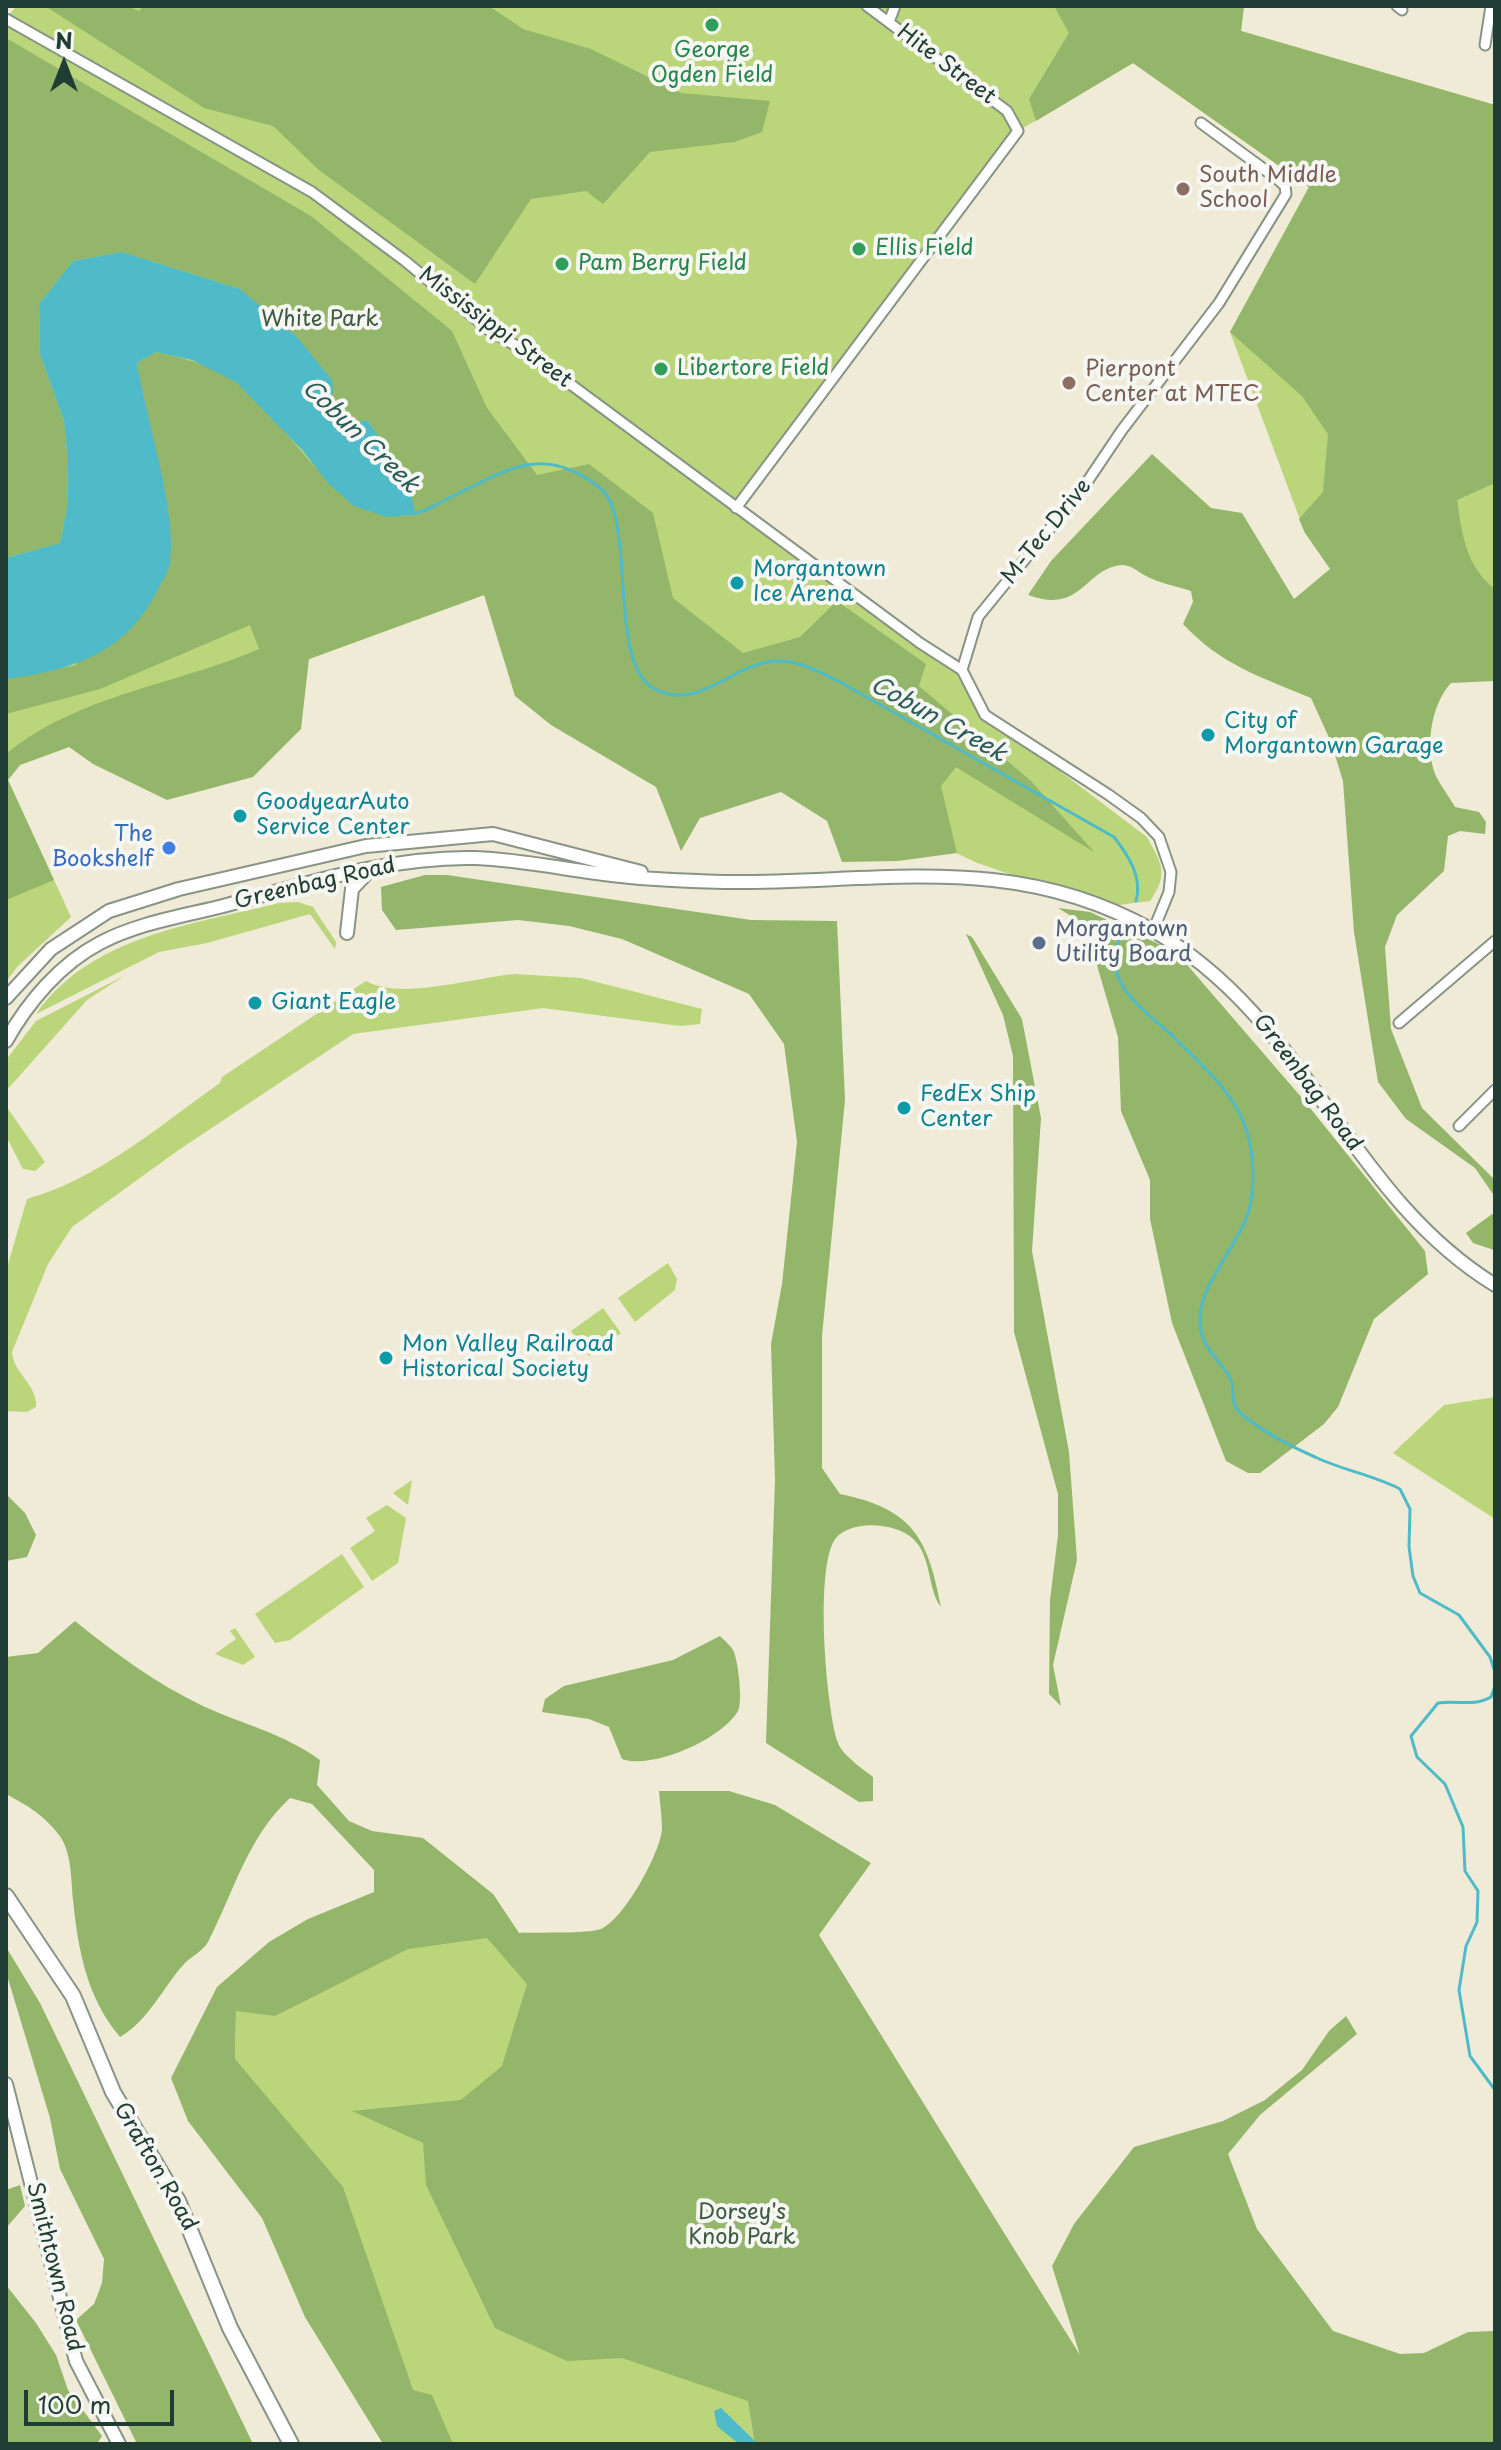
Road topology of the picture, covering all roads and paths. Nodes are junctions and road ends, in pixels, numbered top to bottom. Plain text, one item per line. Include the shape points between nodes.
1 (867, 6) edge
2 (895, 6) edge
3 (1491, 6) edge
4 (6, 19) edge
5 (889, 22) junction
6 (1485, 45) dead end
7 (1201, 123) dead end
8 (736, 508) junction
9 (962, 670) junction
10 (373, 867) junction
11 (671, 879) junction
12 (1153, 931) junction
13 (347, 933) dead end
14 (1495, 941) edge
15 (6, 998) edge
16 (1399, 1023) dead end
17 (6, 1041) edge
18 (1495, 1090) edge
19 (1459, 1126) dead end
20 (1495, 1285) edge
21 (6, 1896) edge
22 (6, 2084) edge
23 (119, 2444) edge
24 (291, 2444) edge

1 - 5 street, Hite Street
2 - 5 street
3 - 6 street
4 - 8 street, Mississippi Street via 312,192 489,330 527,352
5 - 8 street, Hite Street via 1007,111 1018,131
7 - 9 street, M-Tec Drive via 1276,178 1286,194 1219,303 1083,488 978,617
8 - 9 street, Mississippi Street
9 - 12 street via 985,715 1109,795 1159,837 1171,872
10 - 11 main road, Greenbag Road via 471,858
10 - 13 main road via 352,889
10 - 17 main road, Greenbag Road via 142,927 100,943 53,979 19,1017
11 - 12 main road, Greenbag Road via 989,878 1064,893
11 - 15 main road, Greenbag Road via 493,834 366,846 179,889 109,911 51,949
12 - 20 main road, Greenbag Road via 1237,993 1299,1066 1400,1206 1451,1255
14 - 16 street
18 - 19 street
21 - 24 main road, Grafton Road via 73,1996 113,2092 178,2201 230,2328
22 - 23 main road, Smithtown Road via 76,2361

